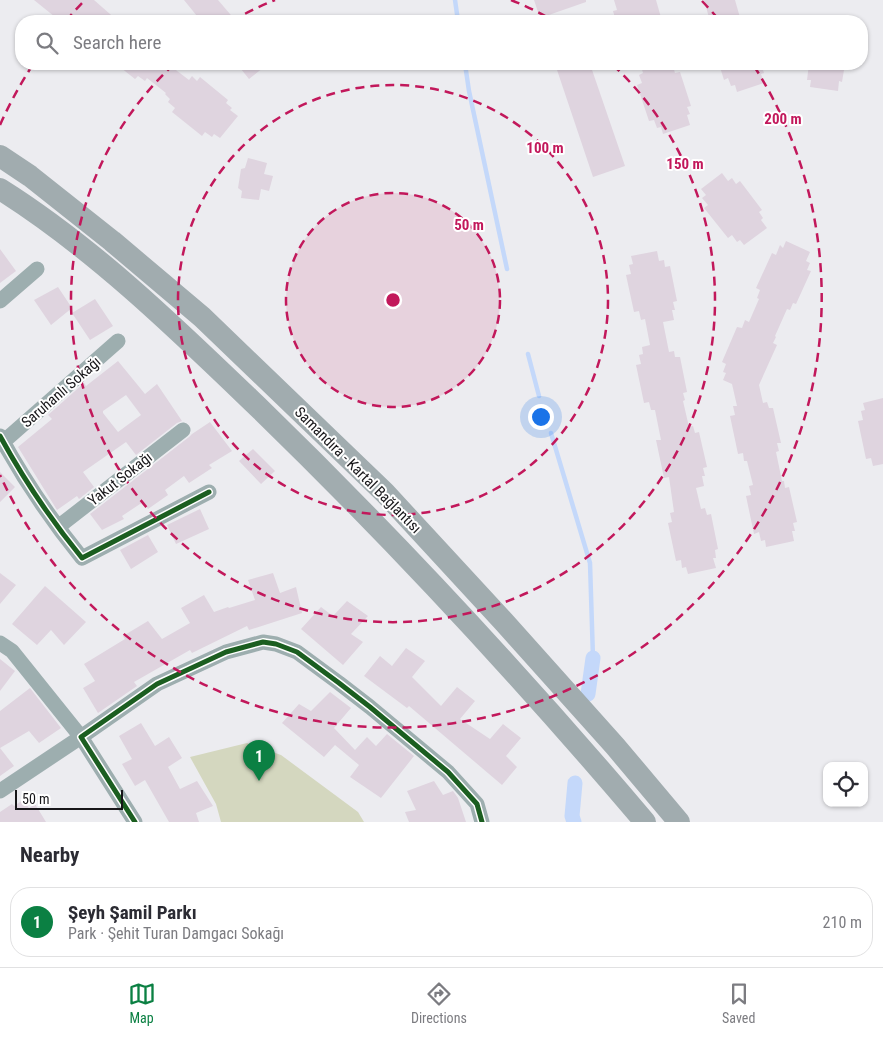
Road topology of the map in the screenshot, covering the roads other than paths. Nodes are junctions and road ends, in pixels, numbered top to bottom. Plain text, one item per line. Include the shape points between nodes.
1 (0, 156) edge
2 (0, 190) edge
3 (37, 269) dead end
4 (0, 301) edge
5 (118, 341) dead end
6 (183, 430) dead end
7 (2, 439) edge
8 (210, 492) dead end
9 (58, 528) junction
10 (0, 643) edge
11 (81, 737) junction
12 (0, 791) edge
13 (135, 822) edge
14 (482, 822) edge
15 (645, 822) edge
16 (679, 822) edge

1 - 16 highway, Samandıra - Kartal Bağlantısı via 112,241 202,317 378,486 504,622
2 - 15 highway, Samandıra - Kartal Bağlantısı via 99,262 183,335 288,437 483,638
3 - 4 street
5 - 7 street, Saruhanlı Sokağı
6 - 9 street, Yakut Sokağı
7 - 9 street via 20,474
8 - 9 street via 82,558
10 - 11 street via 12,652
11 - 12 street
11 - 13 street
11 - 14 street via 157,684 226,652 263,642 276,644 297,652 332,678 448,772 477,804

